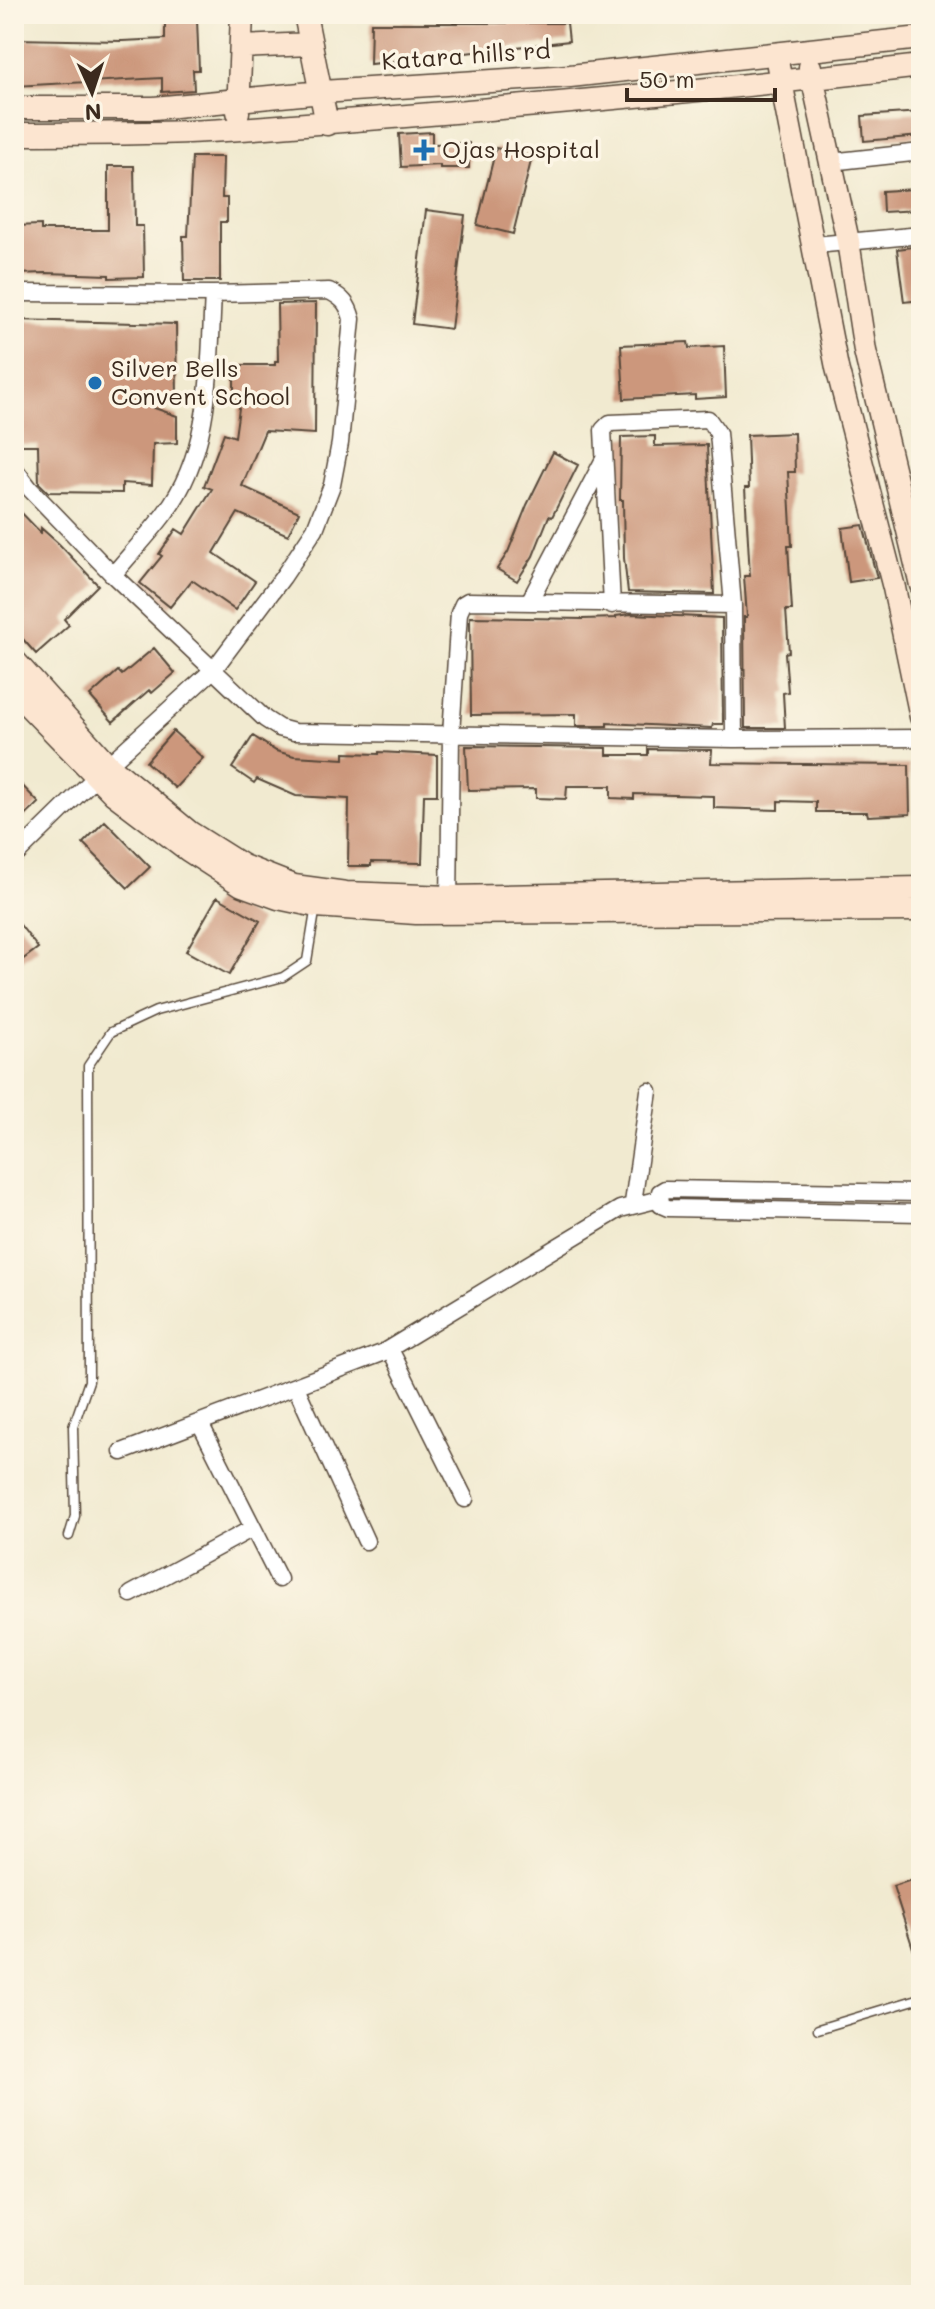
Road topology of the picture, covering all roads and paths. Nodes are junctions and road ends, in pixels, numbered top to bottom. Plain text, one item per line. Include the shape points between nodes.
1 (242, 14) edge
2 (305, 14) edge
3 (921, 38) edge
4 (311, 44) junction
5 (241, 47) junction
6 (808, 50) junction
7 (776, 54) junction
8 (921, 66) edge
9 (812, 79) junction
10 (781, 81) junction
11 (322, 92) junction
12 (239, 99) junction
13 (14, 108) edge
14 (327, 124) junction
15 (237, 129) junction
16 (14, 134) edge
17 (921, 152) edge
18 (830, 162) junction
19 (921, 235) edge
20 (848, 241) junction
21 (815, 245) junction
22 (14, 293) edge
23 (213, 294) junction
24 (604, 459) junction
25 (14, 468) edge
26 (917, 553) edge
27 (887, 556) junction
28 (113, 575) junction
29 (921, 585) edge
30 (529, 602) junction
31 (612, 605) junction
32 (733, 605) junction
33 (14, 660) edge
34 (214, 669) junction
35 (14, 691) edge
36 (921, 717) edge
37 (451, 734) junction
38 (921, 738) edge
39 (734, 739) junction
40 (103, 770) junction
41 (14, 857) edge
42 (921, 888) edge
43 (449, 905) junction
44 (316, 906) junction
45 (921, 910) edge
46 (649, 1091) dead end
47 (921, 1193) edge
48 (660, 1199) junction
49 (633, 1203) junction
50 (921, 1213) edge
51 (390, 1349) junction
52 (296, 1387) junction
53 (200, 1423) junction
54 (122, 1452) dead end
55 (465, 1499) dead end
56 (253, 1528) junction
57 (69, 1536) dead end
58 (366, 1541) dead end
59 (279, 1579) dead end
60 (131, 1594) dead end
61 (921, 1998) edge
62 (818, 2029) dead end

1 - 5 street
2 - 4 street
3 - 6 street, Katara hills rd
4 - 5 street
4 - 11 street
5 - 12 street
6 - 7 street, Katara hills rd
6 - 9 street
7 - 10 street
7 - 11 street, Katara hills rd via 570,76
8 - 9 street
9 - 10 street
9 - 18 street
10 - 14 street
10 - 21 street
11 - 12 street, Katara hills rd
11 - 14 street
12 - 13 street, Katara hills rd via 154,108
12 - 15 street
14 - 15 street
15 - 16 street
17 - 18 street
18 - 20 street
19 - 20 street
20 - 21 street
20 - 26 street via 865,351
21 - 27 street via 837,368
22 - 23 street
23 - 28 street via 208,402 197,446 166,512
23 - 34 street via 329,291 349,306 352,319 337,457 315,529
24 - 30 street
24 - 31 street
24 - 32 street via 602,435 610,423 703,418 713,422
25 - 28 street
26 - 27 street
26 - 29 street
27 - 36 street
28 - 34 street
30 - 31 street
30 - 37 street via 468,601 461,607
31 - 32 street
32 - 39 street
33 - 40 street
34 - 37 street via 279,728
34 - 40 street
35 - 40 street
37 - 39 street
37 - 43 street
38 - 39 street
40 - 41 street
40 - 43 street via 189,832 278,881 320,891
40 - 44 street via 114,794 242,885
42 - 43 street
43 - 44 street via 367,911
43 - 45 street
44 - 57 lane via 307,961 283,977 156,1011 111,1032 88,1066 89,1381 73,1427 75,1516
46 - 49 street
47 - 48 street via 665,1189
48 - 49 street
48 - 50 street via 668,1208
49 - 51 street
51 - 52 street
51 - 55 street
52 - 53 street
52 - 58 street
53 - 54 street
53 - 56 street
56 - 59 street
56 - 60 street
61 - 62 lane

